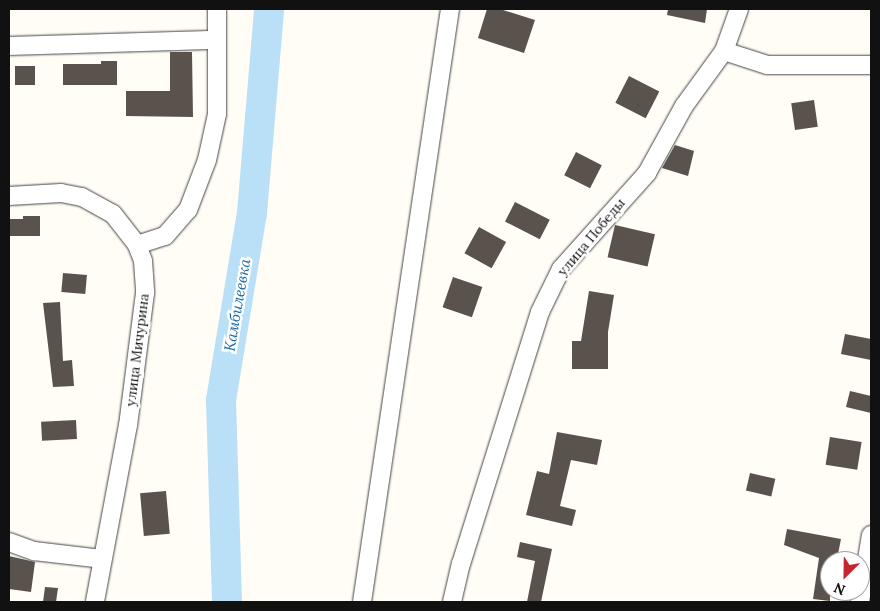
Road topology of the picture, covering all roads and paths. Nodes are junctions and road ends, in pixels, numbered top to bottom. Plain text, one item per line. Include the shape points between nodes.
1 (217, 9) edge
2 (450, 9) edge
3 (739, 9) edge
4 (217, 40) junction
5 (9, 46) edge
6 (724, 50) junction
7 (871, 64) edge
8 (9, 196) edge
9 (137, 245) junction
10 (871, 535) edge
11 (9, 542) edge
12 (102, 559) junction
13 (95, 602) edge
14 (362, 602) edge
15 (452, 602) edge
16 (860, 602) edge

1 - 4 street
2 - 14 street
3 - 6 street, улица Победы
4 - 5 street
4 - 9 street via 217,114 207,160 188,210 165,236
6 - 7 street via 767,65
6 - 15 street, улица Победы via 684,106 646,173 586,239 557,278 526,349
8 - 9 street, улица Мичурина via 61,193 82,197 113,214
9 - 12 street, улица Мичурина via 143,261 145,294 128,425
10 - 16 street
11 - 12 street via 34,551
12 - 13 street, улица Мичурина

